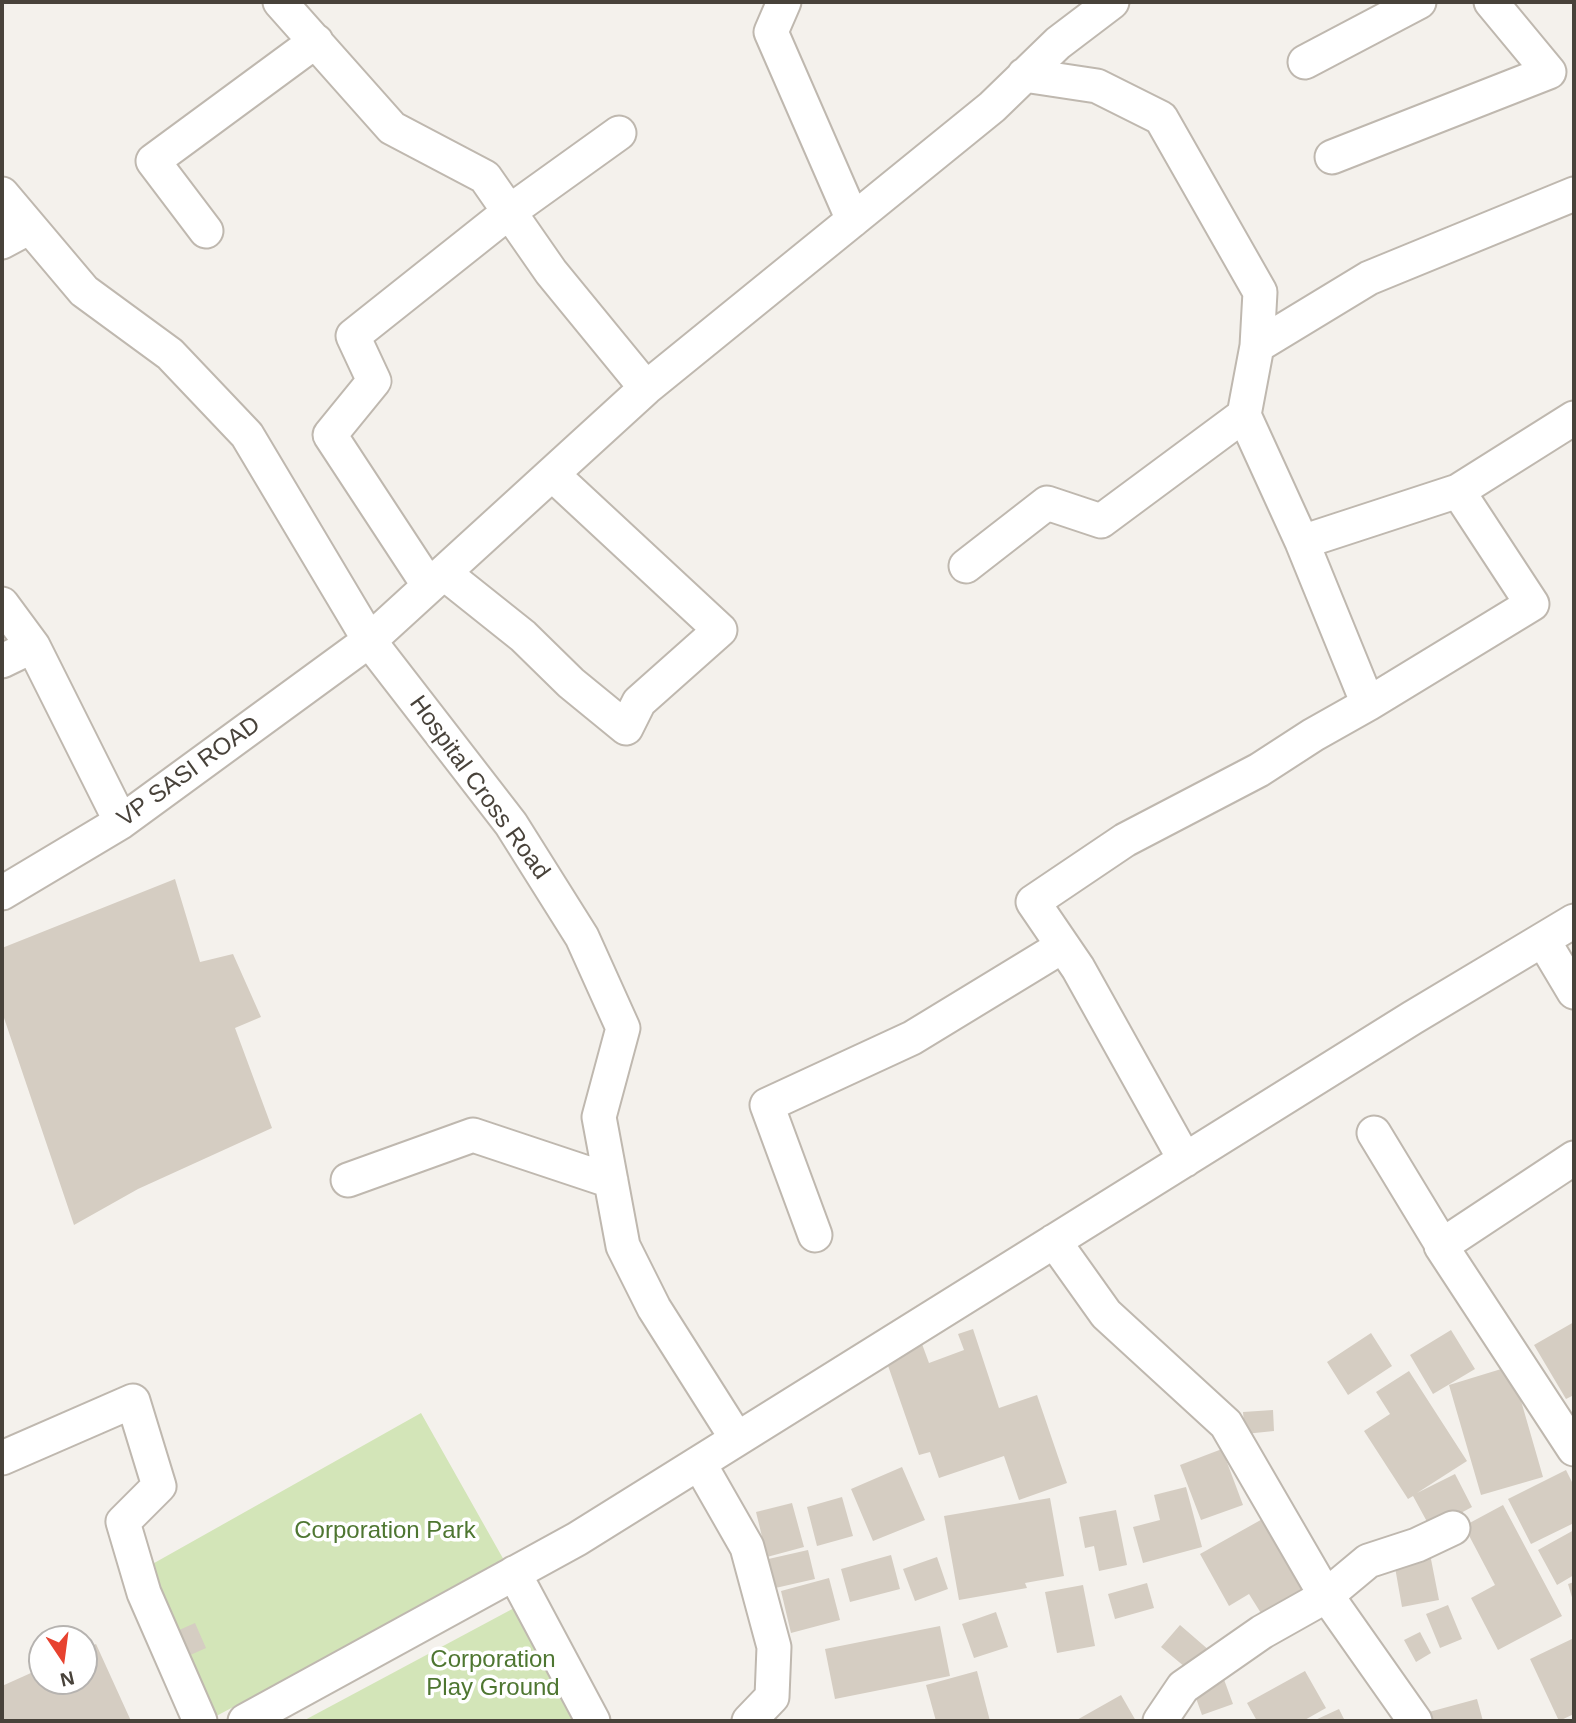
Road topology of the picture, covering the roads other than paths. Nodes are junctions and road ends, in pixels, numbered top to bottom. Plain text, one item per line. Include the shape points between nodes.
1 (280, 2) edge
2 (784, 2) edge
3 (1112, 2) edge
4 (1419, 2) edge
5 (1491, 2) edge
6 (316, 41) junction
7 (1305, 62) dead end
8 (1024, 75) junction
9 (619, 134) dead end
10 (1332, 157) dead end
11 (2, 194) edge
12 (1574, 194) edge
13 (509, 212) junction
14 (853, 220) junction
15 (206, 230) dead end
16 (16, 234) edge
17 (1257, 346) junction
18 (646, 388) junction
19 (1244, 415) junction
20 (1574, 418) edge
21 (552, 474) junction
22 (1458, 491) junction
23 (1302, 542) junction
24 (966, 566) dead end
25 (437, 579) junction
26 (2, 604) edge
27 (370, 640) junction
28 (33, 646) junction
29 (2, 662) edge
30 (1368, 704) junction
31 (121, 822) junction
32 (2, 893) edge
33 (1574, 922) edge
34 (1543, 940) junction
35 (1063, 946) junction
36 (1574, 992) edge
37 (1374, 1133) dead end
38 (1574, 1158) edge
39 (1185, 1160) junction
40 (348, 1180) dead end
41 (611, 1181) junction
42 (815, 1235) dead end
43 (1054, 1241) junction
44 (1442, 1245) junction
45 (737, 1439) junction
46 (1574, 1449) edge
47 (2, 1458) edge
48 (699, 1463) junction
49 (1453, 1528) dead end
50 (513, 1573) junction
51 (1326, 1596) junction
52 (776, 1709) edge
53 (200, 1721) edge
54 (245, 1721) edge
55 (593, 1721) edge
56 (749, 1721) edge
57 (1160, 1721) edge
58 (1415, 1721) edge

1 - 6 street
2 - 14 street via 771,32
3 - 8 street, VP SASI ROAD
4 - 7 street
5 - 10 street via 1549,72
6 - 13 street via 392,128 485,177
6 - 15 street via 152,161
8 - 14 street, VP SASI ROAD via 992,107
8 - 17 street via 1097,86 1161,118 1260,292
9 - 13 street
11 - 16 street, Hospital Cross Road
12 - 17 street via 1368,278
13 - 18 street via 551,272
13 - 25 street via 353,337 374,381 330,435
14 - 18 street, VP SASI ROAD
16 - 27 street, Hospital Cross Road via 170,354 247,435
17 - 19 street
18 - 21 street, VP SASI ROAD
19 - 23 street
19 - 24 street via 1101,521 1047,503
20 - 22 street
21 - 25 street, VP SASI ROAD
21 - 25 street via 720,630 639,702 626,728 523,636
22 - 23 street
22 - 30 street via 1532,604
23 - 30 street
25 - 27 street, VP SASI ROAD
26 - 28 street
27 - 31 street, VP SASI ROAD
27 - 41 street, Hospital Cross Road via 511,824 582,937 623,1028 599,1117
28 - 29 street
28 - 31 street
30 - 35 street via 1259,770 1125,840 1033,902
31 - 32 street, VP SASI ROAD
33 - 34 street
34 - 36 street
34 - 39 street
35 - 39 street
35 - 42 street via 912,1038 767,1105
37 - 44 street
38 - 44 street
39 - 43 street
40 - 41 street via 473,1135
41 - 45 street, Hospital Cross Road via 623,1247 654,1308
43 - 45 street
43 - 51 street via 1106,1314 1226,1424
44 - 46 street
45 - 48 street
47 - 53 street via 133,1401 159,1486 123,1522 144,1593
48 - 50 street
48 - 52 street via 747,1547 774,1647
49 - 51 street via 1368,1561
50 - 54 street
50 - 55 street
51 - 57 street via 1262,1632 1183,1687
51 - 58 street
52 - 56 street

